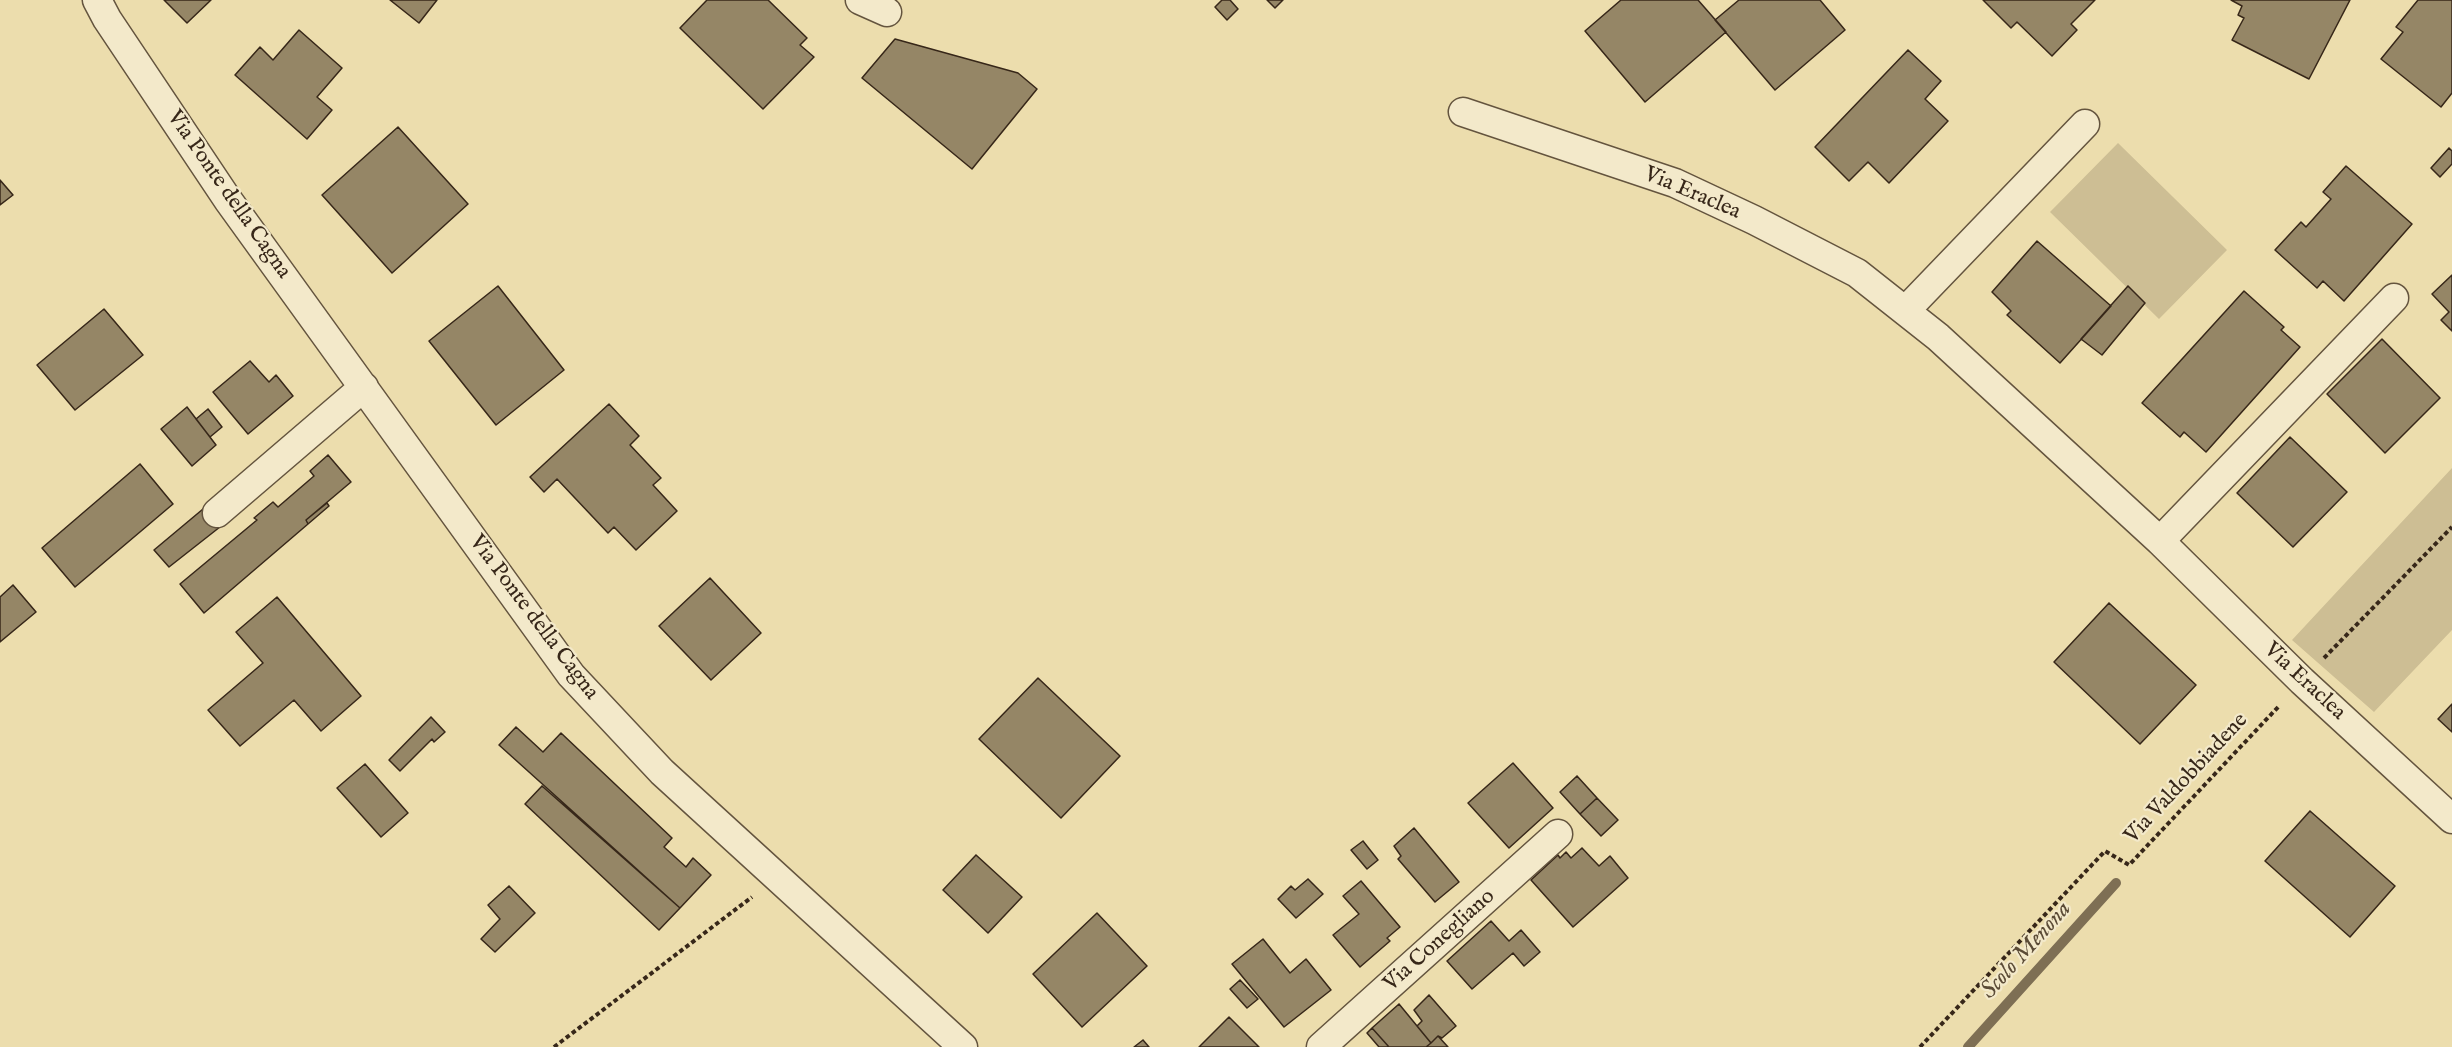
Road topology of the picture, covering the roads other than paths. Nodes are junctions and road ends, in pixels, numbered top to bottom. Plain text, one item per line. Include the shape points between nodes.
1 (97, 0) edge
2 (860, 0) edge
3 (887, 12) dead end
4 (1462, 112) dead end
5 (2085, 124) dead end
6 (2394, 298) dead end
7 (1906, 310) junction
8 (364, 387) junction
9 (217, 513) dead end
10 (2160, 542) junction
11 (2452, 819) edge
12 (1558, 834) dead end
13 (963, 1047) edge
14 (1321, 1047) edge

1 - 8 street, Via Ponte della Cagna via 228,200
2 - 3 street
4 - 7 street, Via Eraclea via 1676,183 1857,273
5 - 7 street
6 - 10 street
7 - 10 street, Via Eraclea
8 - 9 street
8 - 13 street, Via Ponte della Cagna via 571,675 662,772
10 - 11 street, Via Eraclea via 2302,681
12 - 14 street, Via Conegliano

